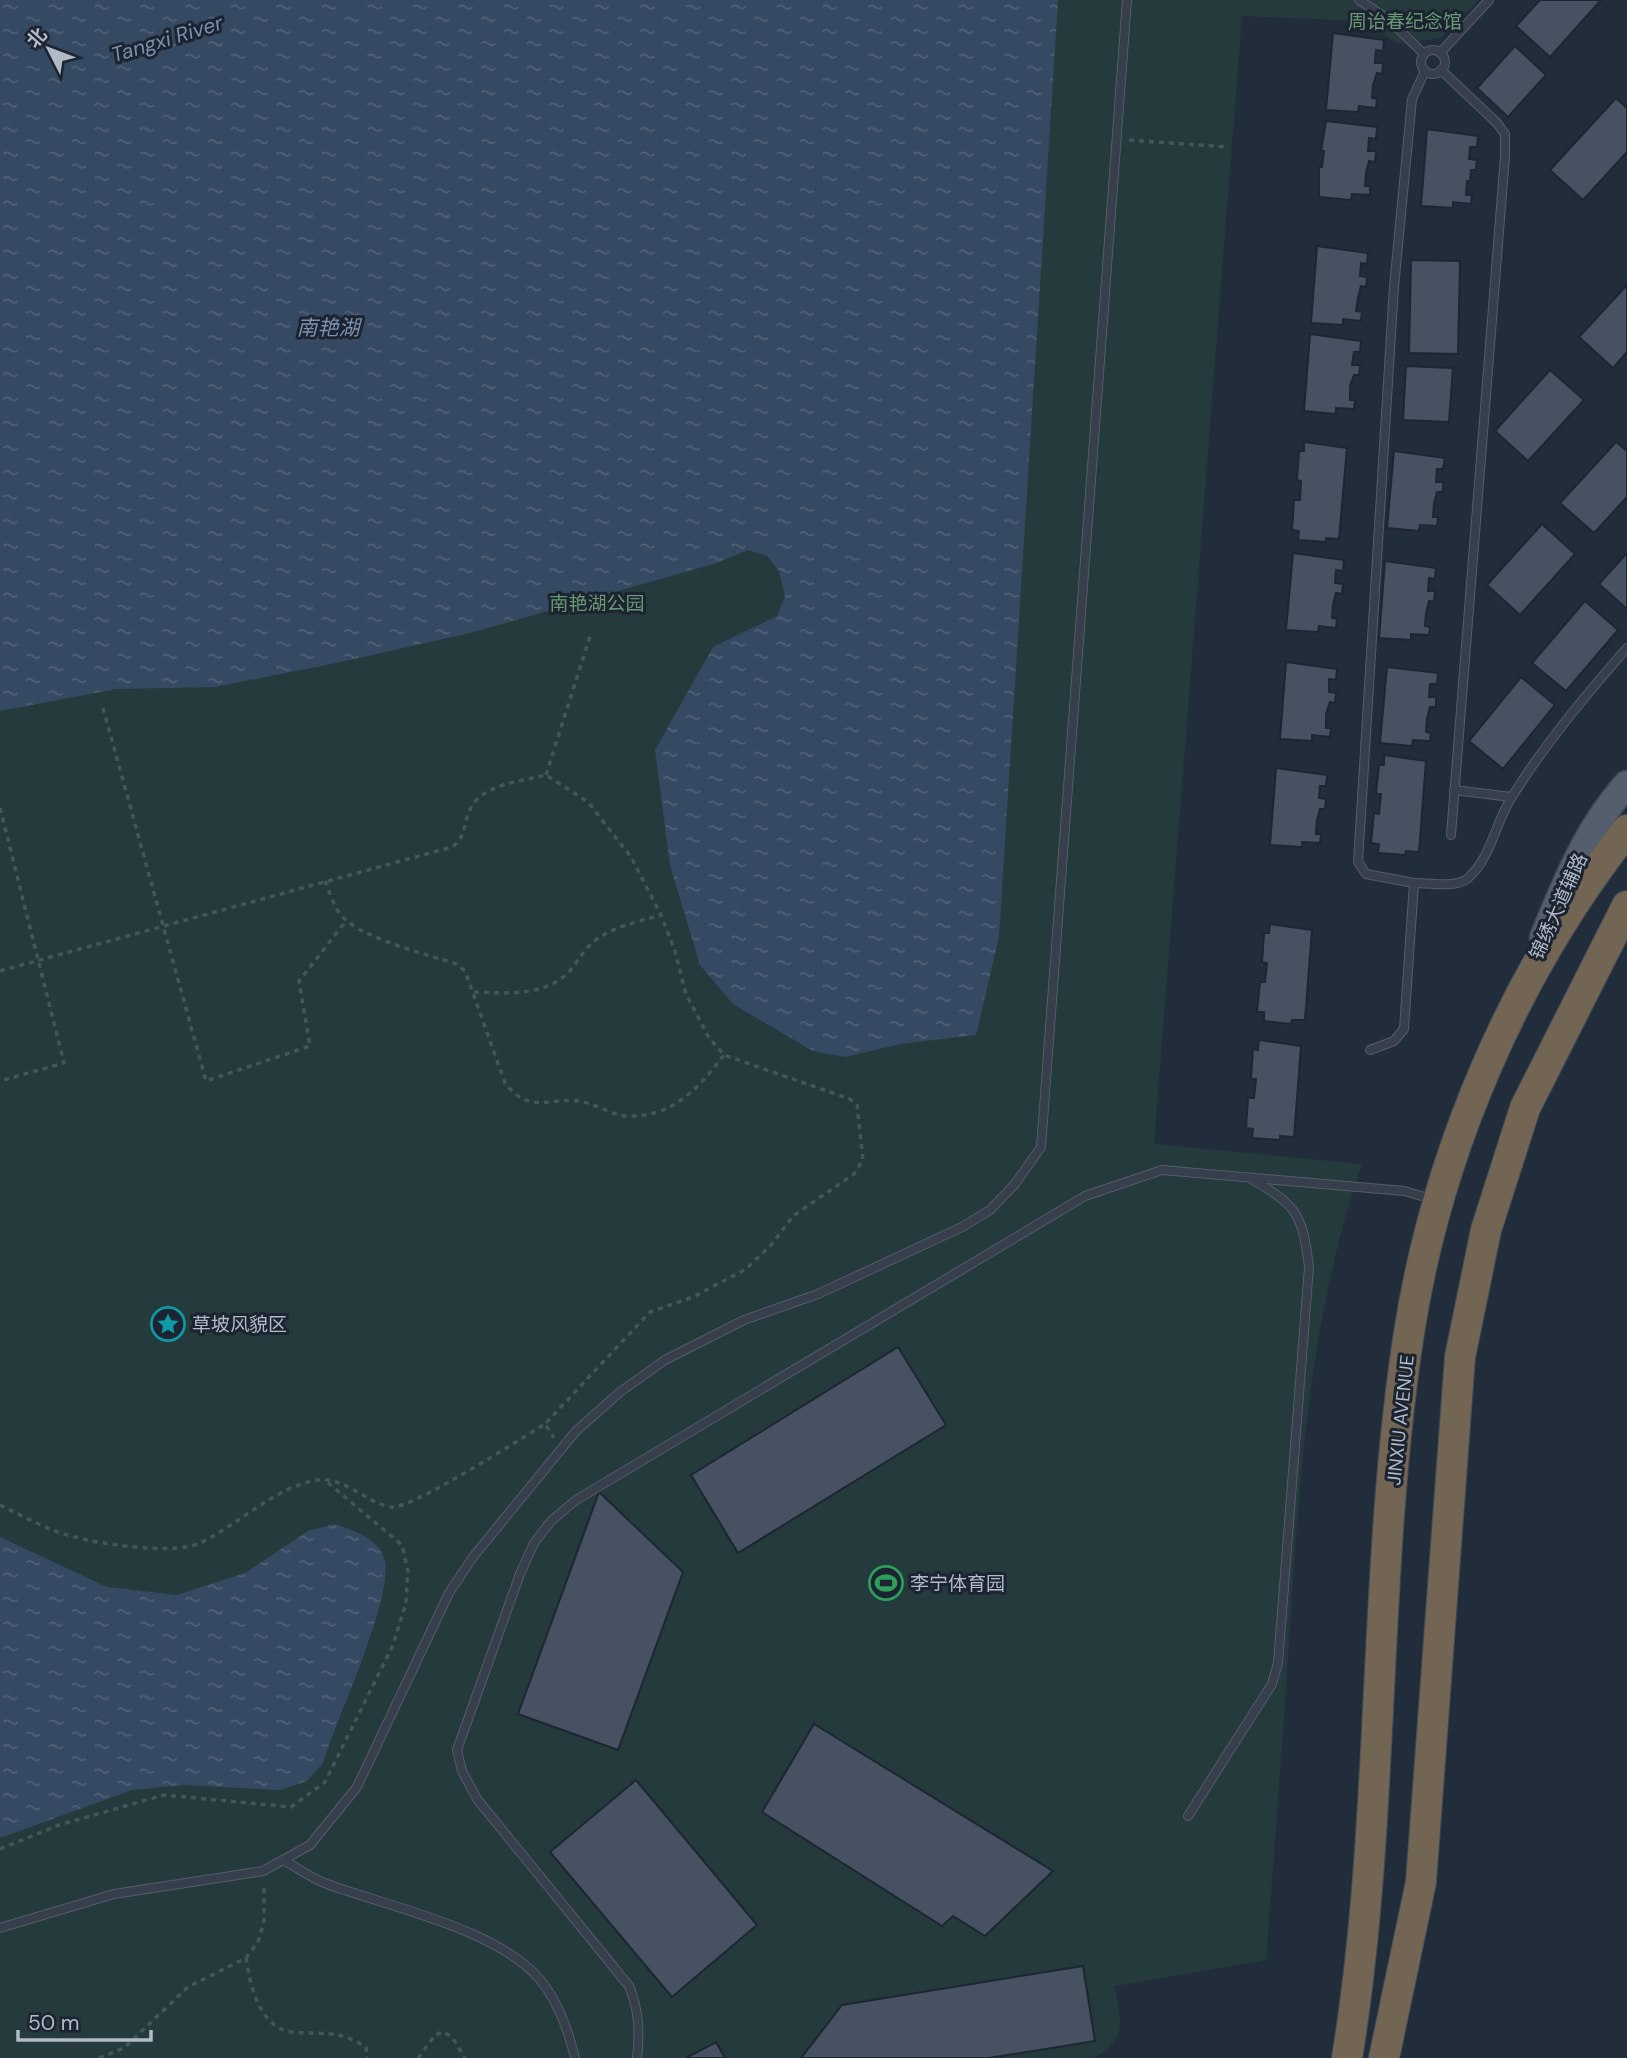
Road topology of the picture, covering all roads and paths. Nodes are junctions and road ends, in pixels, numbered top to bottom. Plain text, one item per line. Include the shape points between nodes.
1 (1126, 0) edge
2 (1359, 0) edge
3 (1489, 0) edge
4 (1440, 53) junction
5 (1424, 54) junction
6 (1441, 70) junction
7 (1425, 71) junction
8 (1116, 139) junction
9 (1227, 147) dead end
10 (591, 633) dead end
11 (1627, 648) edge
12 (103, 708) dead end
13 (546, 775) junction
14 (1627, 784) edge
15 (1454, 790) junction
16 (1511, 797) junction
17 (0, 808) edge
18 (1627, 830) edge
19 (1451, 835) dead end
20 (325, 881) junction
21 (1414, 883) junction
22 (1627, 906) edge
23 (661, 915) junction
24 (346, 920) junction
25 (164, 926) junction
26 (1627, 936) edge
27 (39, 961) junction
28 (1597, 970) junction
29 (0, 971) edge
30 (474, 992) junction
31 (1519, 997) junction
32 (1370, 1050) dead end
33 (724, 1055) junction
34 (0, 1081) edge
35 (1248, 1176) junction
36 (1440, 1201) junction
37 (545, 1424) junction
38 (561, 1450) junction
39 (327, 1482) junction
40 (0, 1505) edge
41 (1188, 1816) dead end
42 (0, 1849) edge
43 (285, 1861) junction
44 (263, 1871) junction
45 (0, 1928) edge
46 (246, 1958) junction
47 (100, 2058) edge
48 (367, 2058) edge
49 (418, 2058) edge
50 (466, 2058) edge
51 (575, 2058) edge
52 (637, 2058) edge
53 (1347, 2058) edge
54 (1384, 2058) edge

1 - 8 lane
2 - 5 lane via 1388,19
3 - 4 lane
4 - 5 lane
4 - 6 lane via 1444,59
5 - 7 lane via 1421,63
6 - 7 lane via 1434,74
6 - 15 lane via 1497,123 1505,134 1506,156
7 - 21 lane via 1412,99 1394,287 1358,862 1366,874
8 - 9 path
8 - 38 lane via 1041,1147 990,1210 818,1294 744,1320 665,1360 620,1392
10 - 13 path
11 - 16 lane via 1578,704
12 - 25 path
13 - 20 path via 483,792 473,801 464,832 452,848
13 - 23 path via 587,802 610,828
14 - 31 main road, 锦绣大道辅路 via 1605,809 1572,866
15 - 16 lane
15 - 19 lane
16 - 21 lane via 1485,855 1467,879
17 - 27 path
18 - 31 highway, JINXIU AVENUE via 1589,879
20 - 24 path
20 - 25 path
21 - 32 lane via 1404,1030 1394,1041
22 - 28 highway
23 - 30 path via 612,930 549,986 522,994
23 - 33 path via 685,994
24 - 25 path via 299,981 310,1046 206,1081
24 - 30 path via 456,964 465,971
25 - 27 path
26 - 28 main road
27 - 29 path
27 - 34 path via 64,1063
28 - 54 highway via 1525,1108 1486,1230 1460,1357 1421,1882
30 - 33 path via 505,1083 513,1094 527,1100 550,1104 576,1100 628,1116 654,1113 684,1101
31 - 36 highway, JINXIU AVENUE via 1469,1111
33 - 37 path via 850,1099 857,1105 863,1160 854,1174 793,1216 746,1269 693,1297 650,1312
35 - 36 lane via 1404,1191
35 - 41 lane via 1283,1197 1304,1226 1309,1266 1278,1663 1272,1684
35 - 52 lane via 1162,1170 1085,1196 576,1500 534,1543 467,1718 457,1749 459,1760 477,1799 629,1986 640,2031
36 - 53 highway, JINXIU AVENUE via 1409,1331 1396,1446 1362,1966
37 - 38 path
37 - 39 path via 469,1472 396,1508 379,1505 345,1485
38 - 43 lane via 449,1593 358,1787 310,1845
39 - 40 path via 318,1480 285,1493 198,1545 175,1549 59,1533
39 - 42 path via 402,1545 408,1571 393,1645 325,1782 291,1807 164,1795 69,1822
43 - 44 lane
43 - 51 lane via 325,1884 472,1932 518,1962 546,1986 568,2028
44 - 45 lane via 114,1894
44 - 46 path via 264,1921 258,1942
46 - 47 path via 188,1987 124,2048
46 - 48 path via 258,2004 278,2026 290,2032 347,2035 366,2047
49 - 50 path via 435,2035 443,2032

